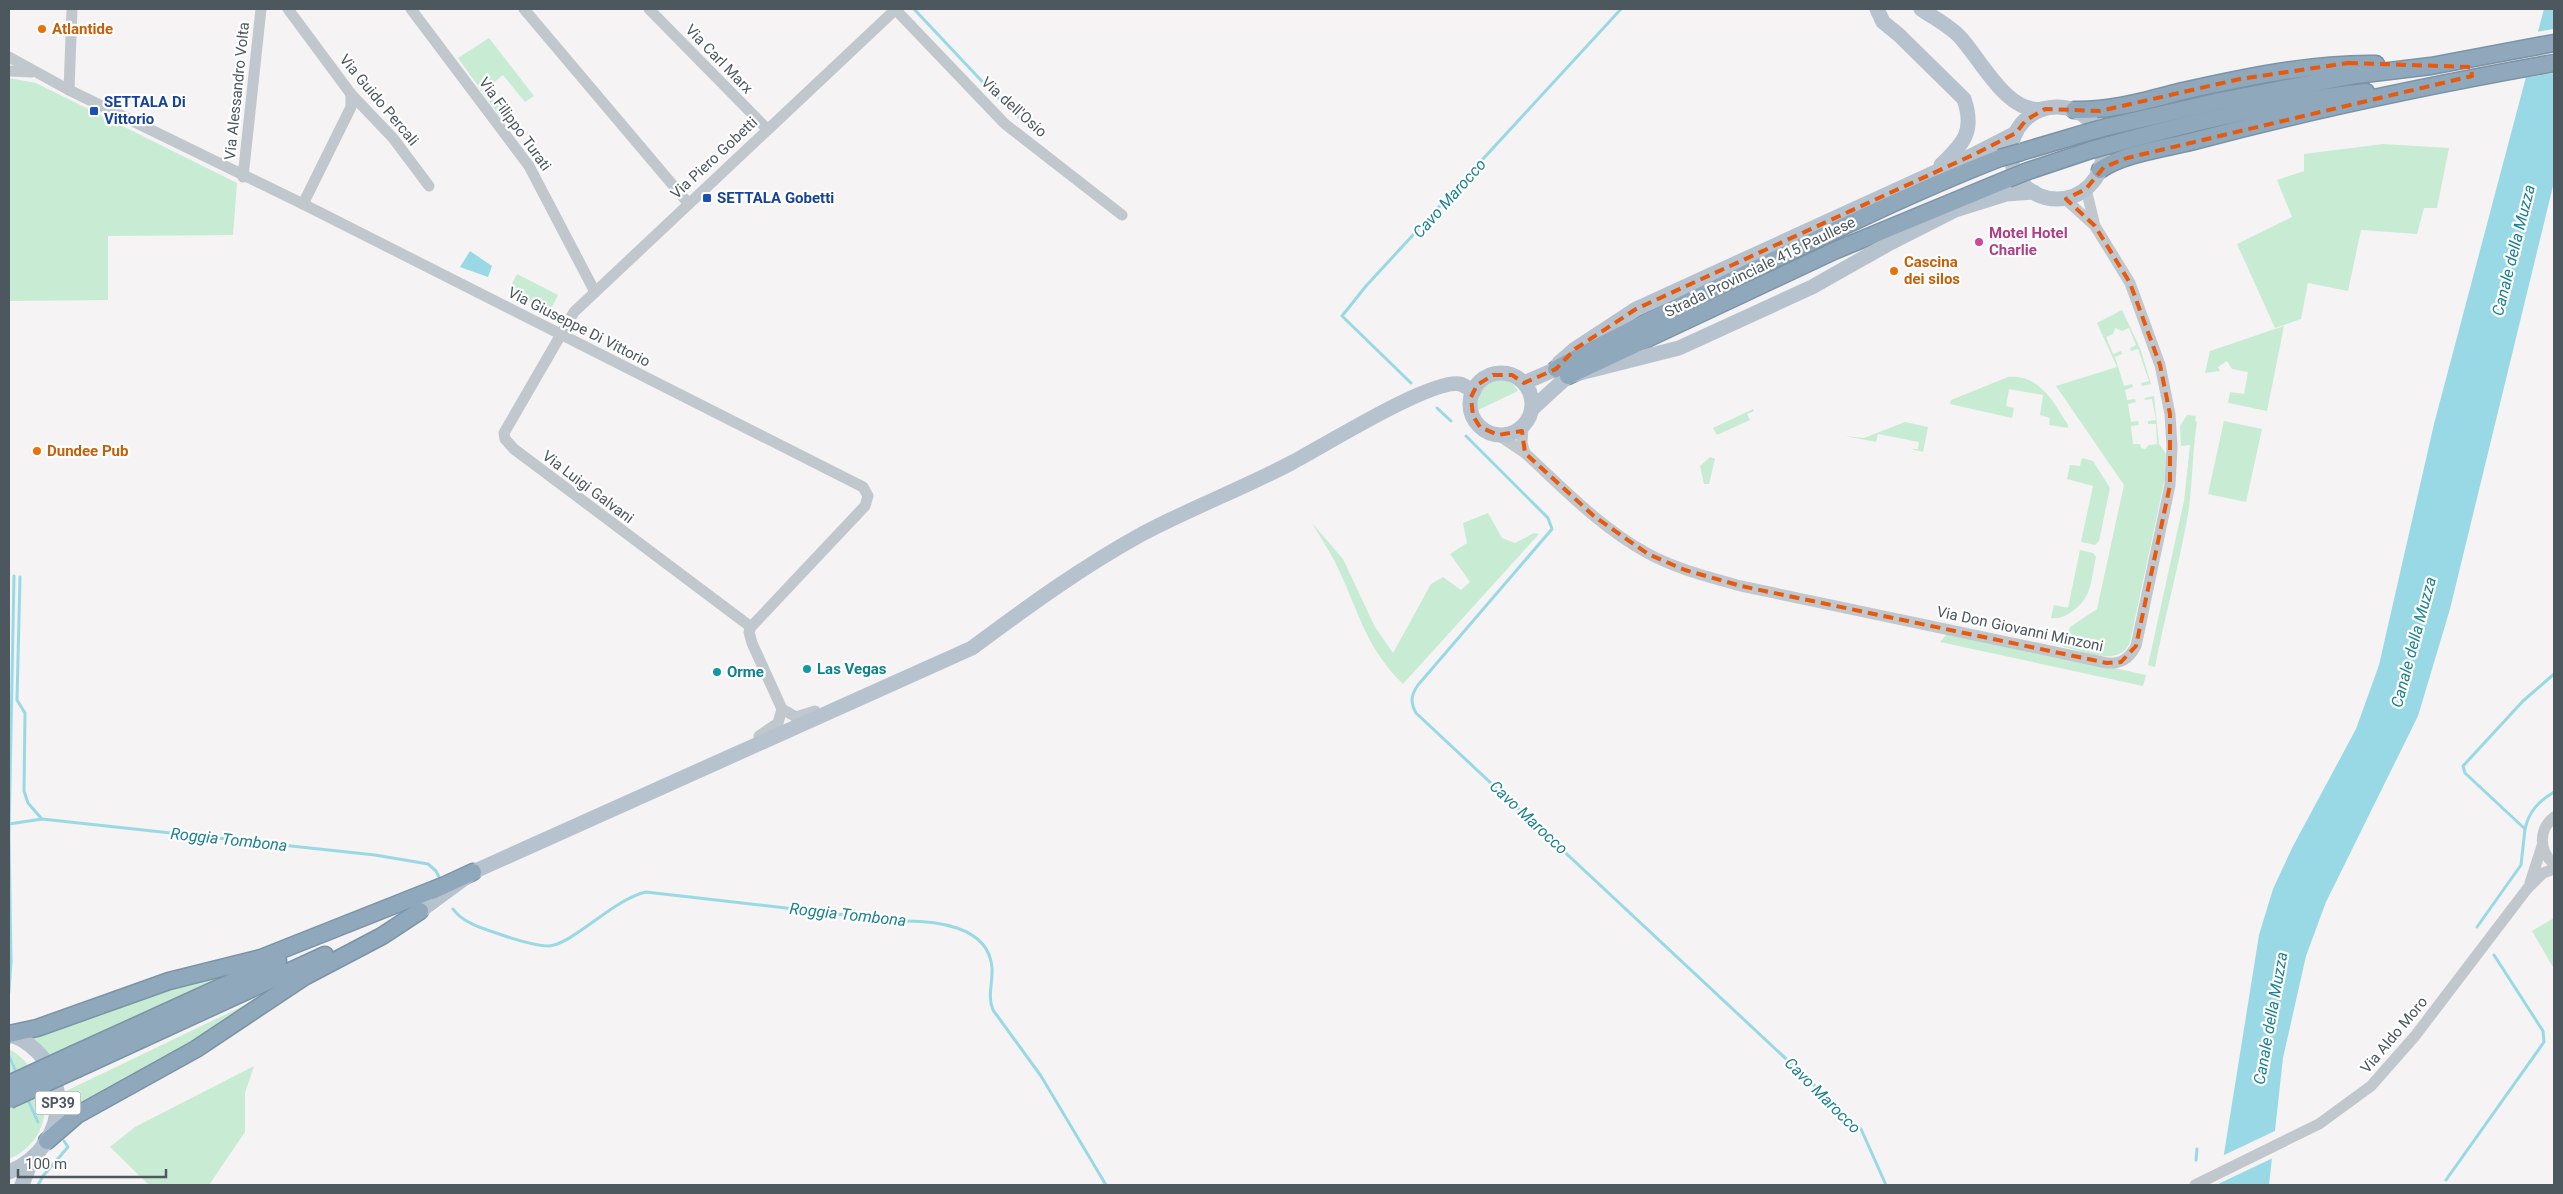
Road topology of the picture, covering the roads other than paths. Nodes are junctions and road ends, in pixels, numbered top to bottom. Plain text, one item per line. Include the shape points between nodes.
1 (72, 9) edge
2 (261, 9) edge
3 (288, 9) edge
4 (412, 9) edge
5 (524, 9) edge
6 (649, 9) edge
7 (895, 9) edge
8 (1877, 9) edge
9 (1922, 9) edge
10 (2554, 43) edge
11 (9, 56) edge
12 (2554, 63) edge
13 (2431, 66) junction
14 (9, 71) edge
15 (33, 72) junction
16 (2436, 84) junction
17 (69, 90) junction
18 (351, 94) junction
19 (2008, 96) junction
20 (2045, 108) junction
21 (2074, 110) junction
22 (767, 129) junction
23 (2018, 130) junction
24 (2100, 170) junction
25 (1933, 173) junction
26 (243, 177) junction
27 (429, 186) dead end
28 (2086, 189) junction
29 (2034, 192) junction
30 (2064, 198) junction
31 (688, 203) junction
32 (303, 204) junction
33 (1122, 215) dead end
34 (2095, 226) junction
35 (595, 292) junction
36 (559, 335) junction
37 (1562, 372) junction
38 (1524, 383) junction
39 (1474, 390) junction
40 (1532, 409) junction
41 (1523, 426) junction
42 (1498, 435) junction
43 (1525, 453) junction
44 (751, 627) junction
45 (849, 703) junction
46 (782, 709) junction
47 (715, 763) junction
48 (2554, 817) edge
49 (2542, 846) junction
50 (2554, 864) edge
51 (2554, 869) edge
52 (473, 872) junction
53 (440, 887) junction
54 (2527, 889) junction
55 (420, 911) junction
56 (9, 1034) edge
57 (76, 1061) junction
58 (9, 1084) edge
59 (9, 1100) edge
60 (47, 1141) junction
61 (33, 1157) junction
62 (9, 1172) edge
63 (22, 1185) edge
64 (2195, 1185) edge

1 - 17 street
2 - 26 street, Via Alessandro Volta
3 - 18 street, Via Guido Percali
4 - 35 street, Via Filippo Turati via 530,166
5 - 31 street
6 - 22 street, Via Carl Marx
7 - 22 street, Via Piero Gobetti
7 - 33 street, Via dell'Osio via 1005,124
8 - 25 main road via 1883,22 1952,86 1967,106 1966,136 1960,147
9 - 19 main road via 1958,35
10 - 13 highway
11 - 15 street, Via Giuseppe Di Vittorio
12 - 16 highway
13 - 21 highway via 2348,64 2240,79 2100,111
13 - 37 highway, Strada Provinciale 415 Paullese, bridge via 2356,75 2220,101 2107,127 2000,158 1805,244
14 - 15 street, Via Giuseppe Di Vittorio
15 - 17 street, Via Giuseppe Di Vittorio
16 - 24 highway via 2126,158
16 - 37 highway, bridge via 2340,94 2263,108 2091,150 2028,171 1834,251
17 - 26 street, Via Giuseppe Di Vittorio
18 - 27 street, Via Guido Percali via 392,138
18 - 32 street via 351,106
19 - 20 main road via 2028,109
19 - 23 main road
20 - 21 main road
20 - 23 main road via 2032,115
21 - 24 main road via 2087,118 2100,137 2103,154
22 - 31 street, Via Piero Gobetti
23 - 25 main road
23 - 29 main road via 2012,147 2013,164 2021,180
24 - 28 main road
25 - 37 main road via 1636,309 1575,349 1559,363
26 - 32 street, Via Giuseppe Di Vittorio
28 - 30 main road
28 - 34 street, Via Don Giovanni Minzoni
29 - 30 main road via 2050,198
29 - 37 main road via 2006,194 1956,210 1812,287 1679,348
30 - 34 street, Via Don Giovanni Minzoni
31 - 35 street, Via Piero Gobetti
32 - 36 street, Via Giuseppe Di Vittorio
34 - 43 street, Via Don Giovanni Minzoni via 2130,283 2150,336 2165,385 2172,446 2170,485 2136,646 2121,662 2107,663 1750,588 1685,570 1630,543 1595,517
35 - 36 street, Via Piero Gobetti via 574,312
36 - 44 street, Via Luigi Galvani via 506,426 504,433 508,444
36 - 44 street, Via Giuseppe Di Vittorio via 857,483 867,491 865,506
37 - 38 main road, Strada Provinciale 415 Paullese
37 - 40 main road, Strada Provinciale 415 Paullese
38 - 39 main road via 1512,375 1499,374 1482,380
38 - 40 main road via 1531,395
39 - 42 main road via 1470,403 1475,421 1486,431
39 - 45 main road via 1460,384 1442,386 1373,417 1292,463 1142,534 1044,594 972,648
40 - 41 main road
41 - 42 main road via 1512,433
41 - 43 street
42 - 43 street, Via Don Giovanni Minzoni
44 - 46 street via 752,643
45 - 46 street via 830,705 796,717
45 - 47 main road
46 - 47 street via 781,718 774,728 730,749
47 - 52 main road
48 - 49 street, Via Aldo Moro via 2544,828
49 - 50 street
49 - 54 street, Via Aldo Moro via 2537,868
51 - 54 street, Via Aldo Moro via 2543,874
52 - 53 highway
52 - 55 main road
53 - 56 highway via 261,958 169,981 37,1028
53 - 57 highway
54 - 64 street, Via Aldo Moro via 2415,1036 2371,1086 2319,1124
55 - 57 highway
55 - 60 highway via 382,936 304,978 196,1049 77,1116
56 - 60 main road, SP39 via 36,1051 54,1078 58,1108
57 - 58 highway, bridge
57 - 59 highway, bridge
60 - 61 main road, SP39
61 - 62 main road, SP39
61 - 63 main road, SP39

